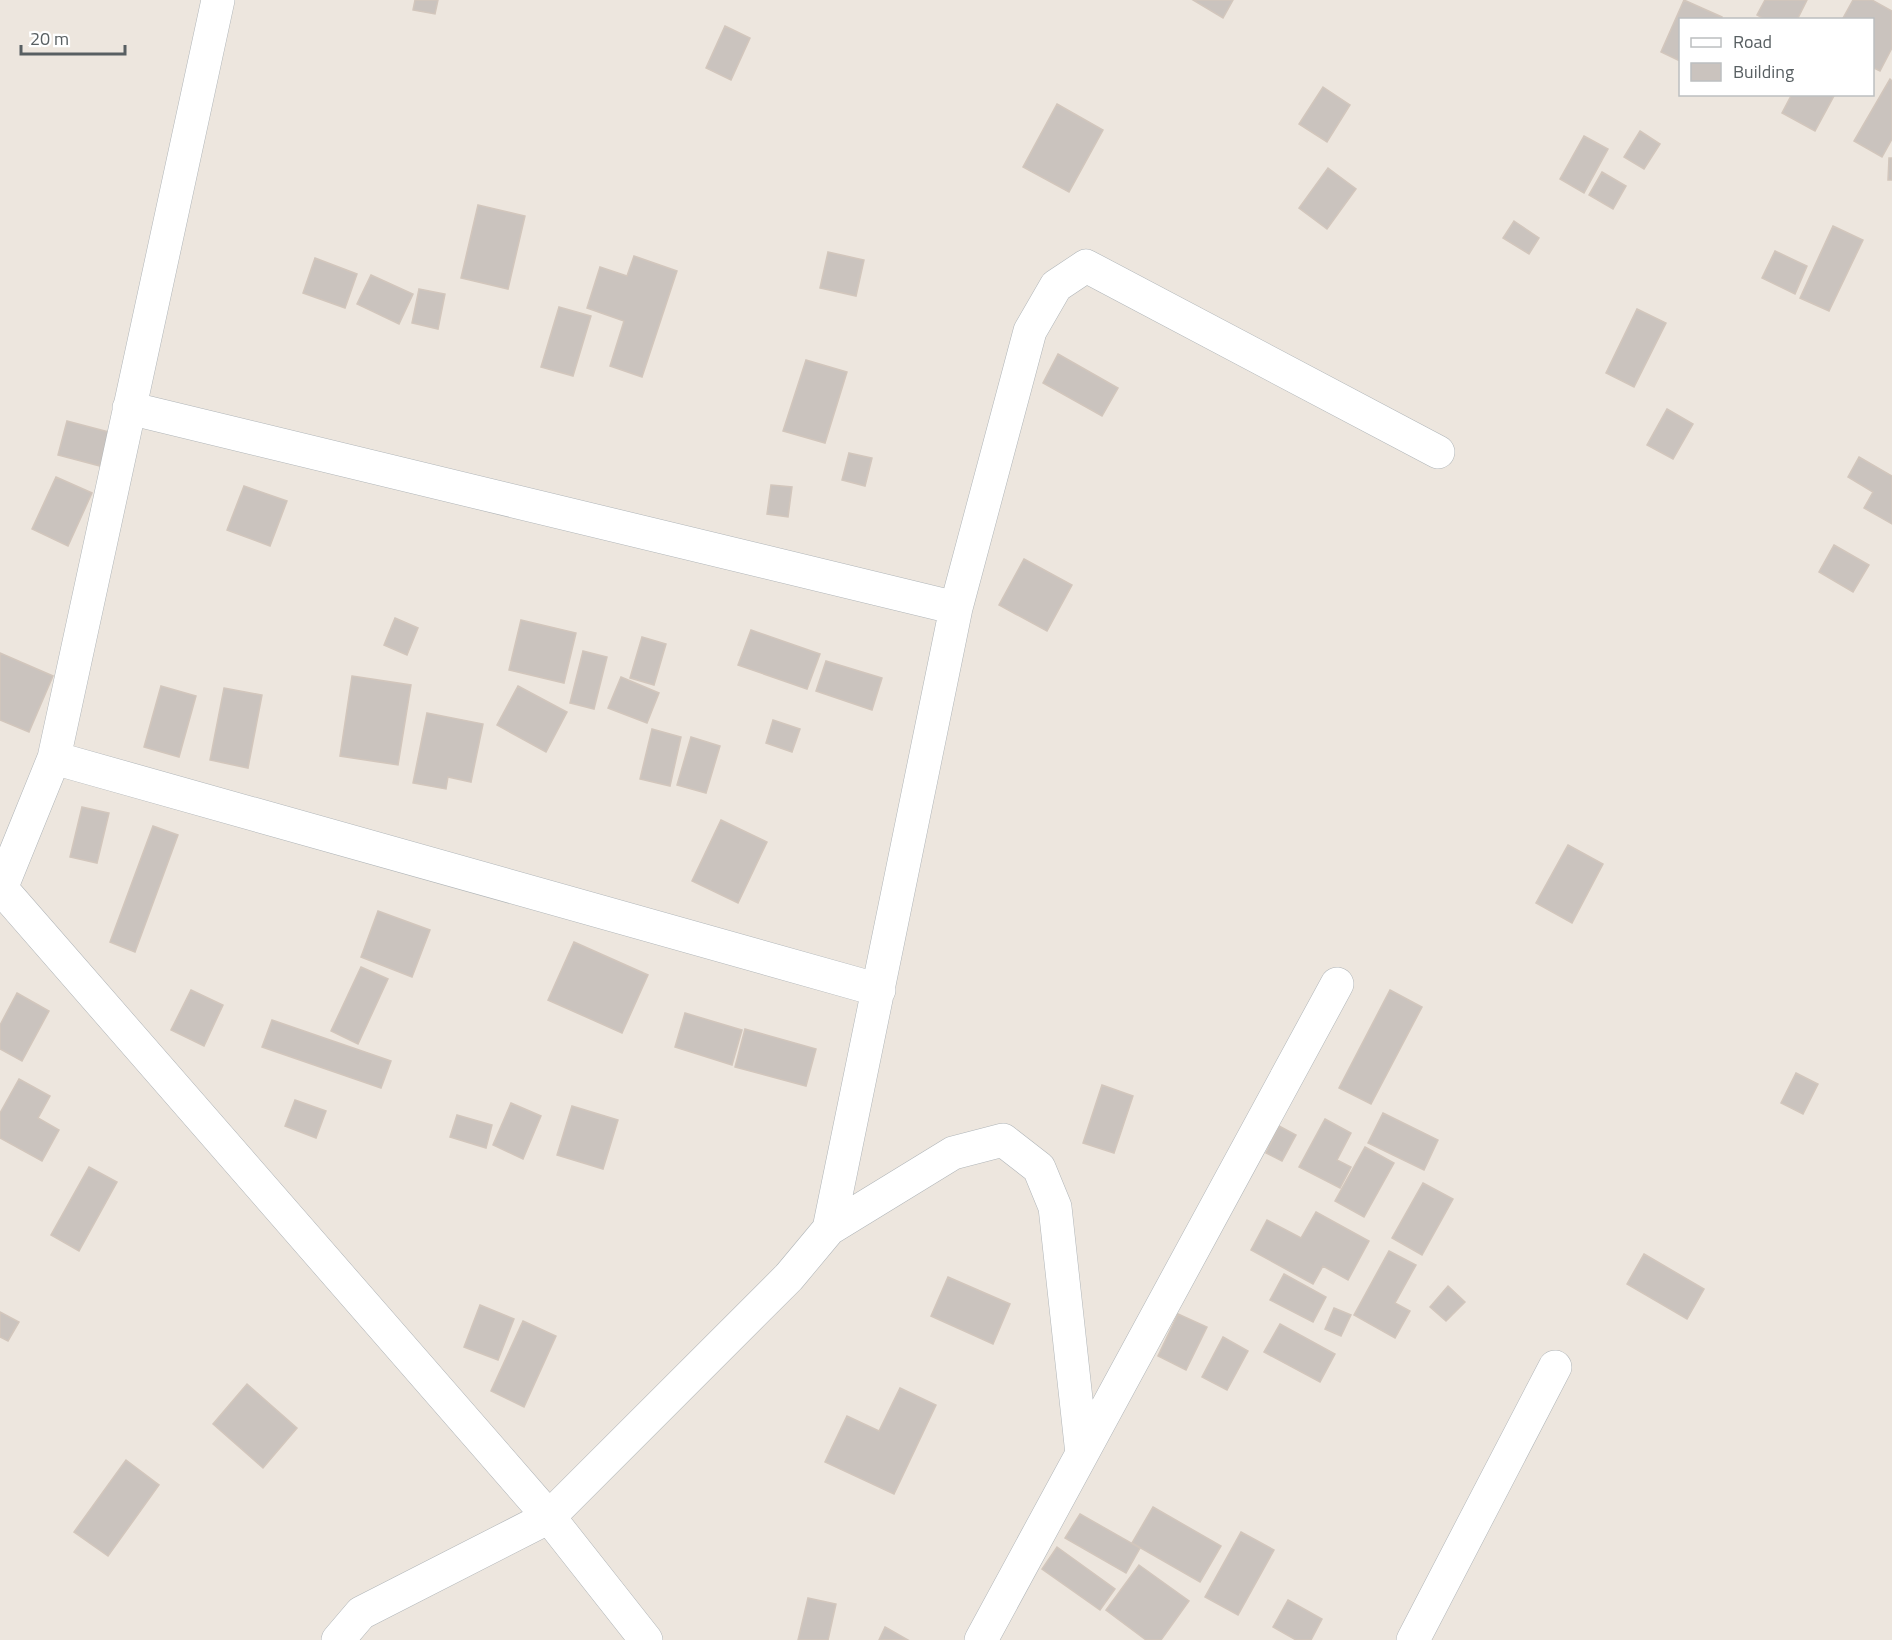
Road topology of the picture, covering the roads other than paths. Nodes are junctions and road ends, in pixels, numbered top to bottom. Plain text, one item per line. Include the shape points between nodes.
1 (218, 0) edge
2 (129, 408) junction
3 (1438, 452) dead end
4 (956, 608) junction
5 (54, 758) junction
6 (1, 889) edge
7 (1337, 984) dead end
8 (879, 990) junction
9 (829, 1229) junction
10 (1555, 1367) dead end
11 (1082, 1454) junction
12 (549, 1517) junction
13 (338, 1640) edge
14 (646, 1640) edge
15 (981, 1640) edge
16 (1413, 1640) edge

1 - 2 street
2 - 4 street
2 - 5 street
3 - 4 street via 1086,266 1056,286 1030,331
4 - 8 street
5 - 6 street
5 - 8 street
6 - 12 street
7 - 11 street
8 - 9 street
9 - 11 street via 963,1150 1003,1140 1039,1168 1055,1207
9 - 12 street via 789,1277
10 - 16 street
11 - 15 street
12 - 13 street via 362,1613
12 - 14 street

